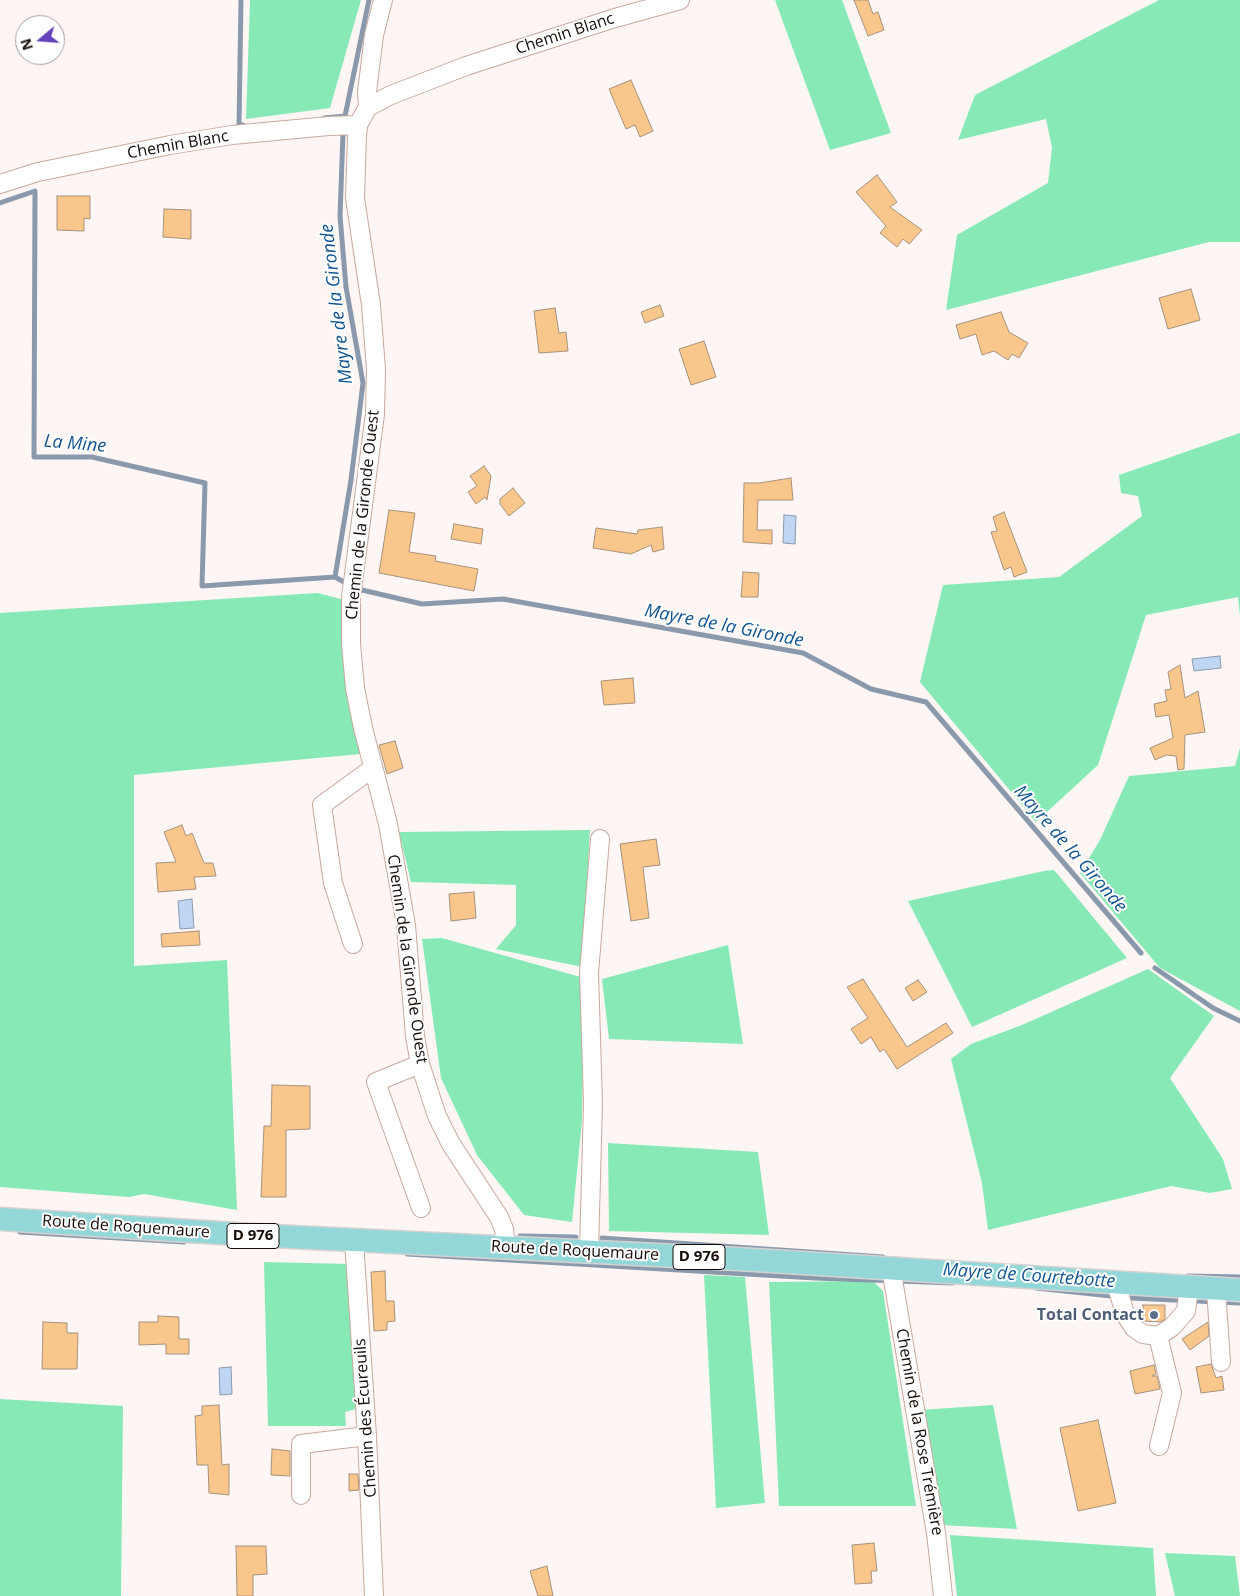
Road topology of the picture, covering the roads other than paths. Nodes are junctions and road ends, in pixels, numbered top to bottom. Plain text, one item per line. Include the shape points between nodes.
1 (383, 0) edge
2 (680, 0) edge
3 (368, 107) junction
4 (358, 125) junction
5 (0, 184) edge
6 (373, 768) junction
7 (600, 839) dead end
8 (353, 944) dead end
9 (420, 1064) junction
10 (422, 1208) dead end
11 (0, 1219) edge
12 (354, 1241) junction
13 (506, 1248) junction
14 (589, 1251) junction
15 (891, 1268) junction
16 (1116, 1283) junction
17 (1189, 1288) junction
18 (1216, 1289) junction
19 (1240, 1290) edge
20 (1158, 1336) junction
21 (1221, 1362) dead end
22 (368, 1436) junction
23 (1159, 1446) dead end
24 (301, 1495) dead end
25 (374, 1596) edge
26 (944, 1596) edge

1 - 3 street, Chemin de la Gironde Ouest via 374,35
2 - 3 street, Chemin Blanc via 466,66
3 - 4 street, Chemin de la Gironde Ouest
4 - 5 street, Chemin Blanc via 232,135 170,145 38,172
4 - 6 street, Chemin de la Gironde Ouest via 355,198 371,305 376,369 375,414 351,597 351,644 355,688
6 - 8 street via 322,806 333,883
6 - 9 street, Chemin de la Gironde Ouest via 388,824 406,925
7 - 14 street via 589,973 593,1103
9 - 10 street via 376,1082
9 - 13 street, Chemin de la Gironde Ouest via 437,1116 451,1144 499,1217
11 - 12 main road, Route de Roquemaure / D 976
12 - 13 main road, Route de Roquemaure / D 976
12 - 22 street, Chemin des Écureuils
13 - 14 main road, Route de Roquemaure / D 976
14 - 15 main road, Route de Roquemaure / D 976
15 - 16 main road, Route de Roquemaure / D 976
15 - 26 street, Chemin de la Rose Trémière
16 - 17 main road, Route de Roquemaure / D 976
16 - 20 street via 1125,1314 1134,1328 1143,1334
17 - 18 main road, Route de Roquemaure / D 976
17 - 20 street via 1186,1311 1172,1327
18 - 19 main road, Route de Roquemaure / D 976
18 - 21 street
20 - 23 street via 1172,1393
22 - 24 street via 301,1444
22 - 25 street, Chemin des Écureuils

